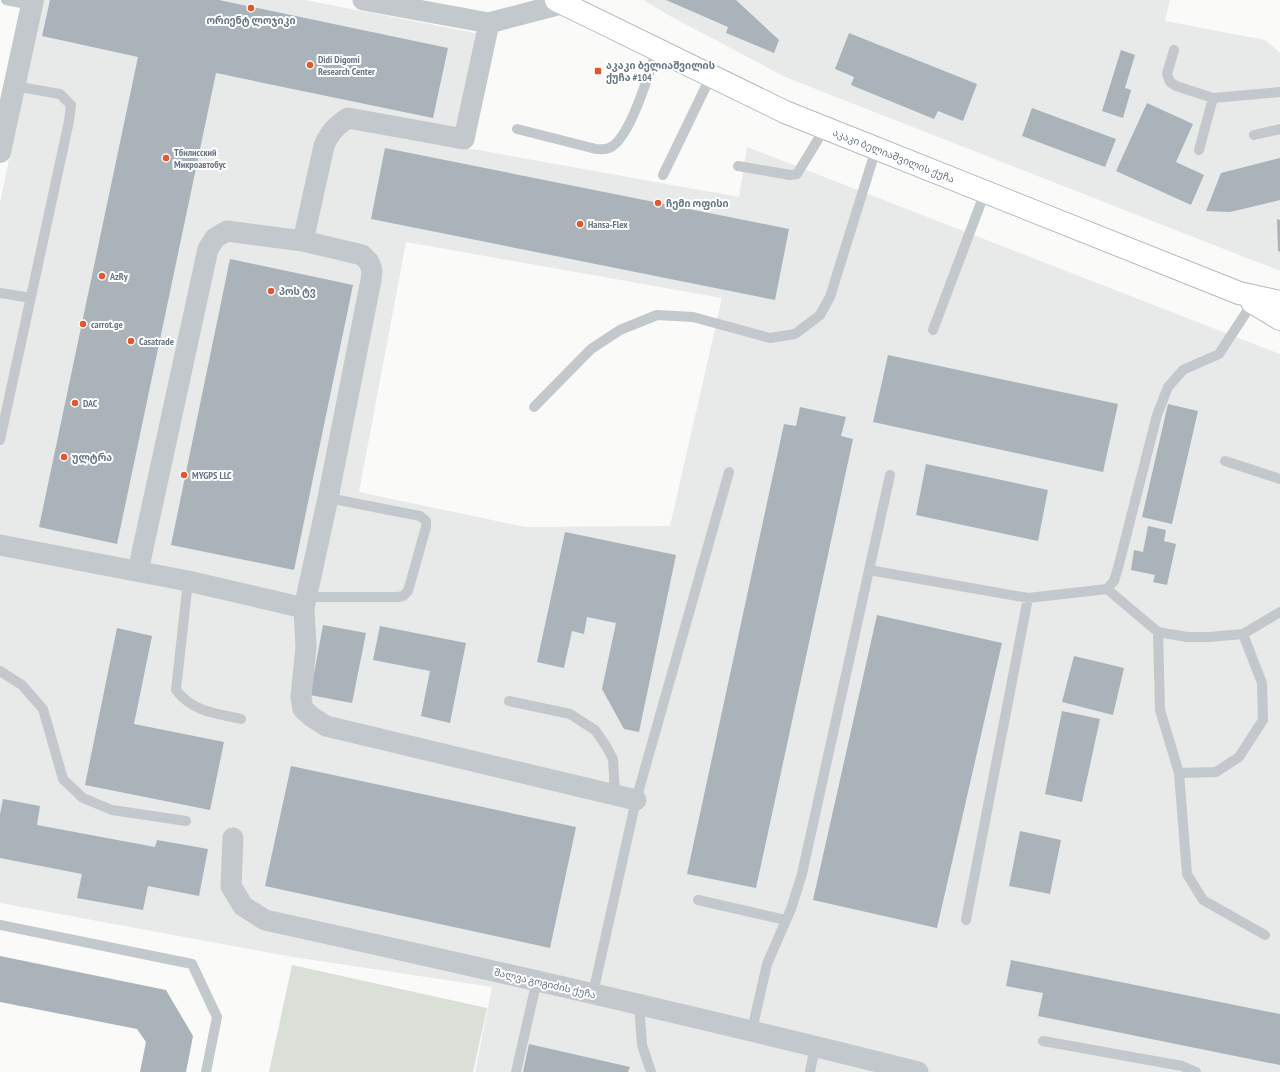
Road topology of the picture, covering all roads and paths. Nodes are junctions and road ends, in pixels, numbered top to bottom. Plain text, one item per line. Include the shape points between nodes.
1 (6, 0) edge
2 (364, 0) edge
3 (559, 2) edge
4 (32, 3) edge
5 (489, 23) junction
6 (657, 50) junction
7 (1174, 50) dead end
8 (711, 76) junction
9 (14, 86) junction
10 (1280, 92) edge
11 (1212, 98) junction
12 (825, 128) junction
13 (517, 129) dead end
14 (1280, 129) edge
15 (1254, 135) dead end
16 (876, 149) junction
17 (1199, 150) dead end
18 (0, 152) edge
19 (738, 166) dead end
20 (663, 175) dead end
21 (985, 192) junction
22 (303, 241) junction
23 (0, 293) edge
24 (31, 298) junction
25 (1246, 298) junction
26 (1280, 302) edge
27 (1280, 319) edge
28 (932, 330) dead end
29 (534, 407) dead end
30 (0, 440) edge
31 (1225, 462) dead end
32 (729, 472) dead end
33 (890, 475) dead end
34 (1280, 479) edge
35 (328, 498) junction
36 (0, 545) edge
37 (869, 570) junction
38 (138, 571) junction
39 (188, 581) junction
40 (1107, 589) junction
41 (1028, 598) junction
42 (305, 603) junction
43 (1280, 612) edge
44 (1158, 632) junction
45 (1243, 634) junction
46 (0, 671) edge
47 (509, 701) dead end
48 (241, 719) dead end
49 (1179, 773) junction
50 (615, 795) junction
51 (636, 800) junction
52 (186, 821) dead end
53 (233, 838) dead end
54 (698, 900) dead end
55 (786, 920) junction
56 (966, 920) dead end
57 (0, 925) edge
58 (1265, 935) dead end
59 (537, 980) junction
60 (593, 994) junction
61 (639, 1004) junction
62 (752, 1030) junction
63 (1042, 1041) dead end
64 (815, 1046) junction
65 (206, 1072) edge
66 (516, 1072) edge
67 (651, 1072) edge
68 (810, 1072) edge
69 (918, 1072) edge
70 (1196, 1072) edge

1 - 4 lane
2 - 5 street
3 - 5 street
3 - 6 main road, აკაკი ბელიაშვილის ქუჩა
4 - 9 street
5 - 22 street via 464,139 348,118 328,135
6 - 8 main road, აკაკი ბელიაშვილის ქუჩა
6 - 13 lane via 630,123 622,137 609,148 596,149
7 - 11 lane via 1167,74 1170,82
8 - 12 main road, აკაკი ბელიაშვილის ქუჩა via 785,112
8 - 20 lane
9 - 18 street
9 - 24 lane via 60,94 71,105
10 - 11 lane
11 - 17 lane
12 - 16 main road, აკაკი ბელიაშვილის ქუჩა
12 - 19 lane via 796,174 790,176
14 - 15 lane
16 - 21 main road, აკაკი ბელიაშვილის ქუჩა
16 - 29 lane via 830,297 820,315 795,334 770,338 693,317 657,315 620,330 591,349
21 - 25 main road, აკაკი ბელიაშვილის ქუჩა
21 - 28 lane
22 - 35 street via 362,255 370,262 372,271
22 - 38 street via 227,232 215,238 208,249
23 - 24 lane
24 - 30 lane
25 - 26 main road, აკაკი ბელიაშვილის ქუჩა
25 - 27 main road, აკაკი ბელიაშვილის ქუჩა
25 - 40 lane via 1219,354 1183,370 1168,387 1157,415 1118,568 1114,580
31 - 34 lane
32 - 51 lane
33 - 37 lane
35 - 42 street
35 - 42 lane via 420,516 426,521 426,527 408,591 404,596
36 - 38 street
37 - 41 lane
37 - 55 lane via 802,874
38 - 39 street
39 - 42 street
39 - 48 lane via 176,690 183,699 204,711
40 - 41 lane
40 - 44 lane
41 - 56 lane
42 - 50 street via 306,646 301,697 304,709 326,726
43 - 45 lane
44 - 45 lane via 1187,637
44 - 49 lane via 1160,710
45 - 49 lane via 1262,683 1263,720 1239,757 1216,772
46 - 52 lane via 22,685 44,709 63,779 83,798 112,810
47 - 50 lane via 570,714 595,730 613,759
49 - 58 lane via 1187,874 1203,900
50 - 51 street
51 - 60 lane
53 - 59 street, შალვა გოგიძის ქუჩა via 231,886 243,906 265,920
54 - 55 lane
55 - 62 lane via 767,964
57 - 65 lane via 192,964 217,1017
59 - 60 street, შალვა გოგიძის ქუჩა
59 - 66 lane
60 - 61 street, შალვა გოგიძის ქუჩა
61 - 62 street, შალვა გოგიძის ქუჩა
61 - 67 lane via 642,1045
62 - 64 street, შალვა გოგიძის ქუჩა
63 - 70 lane via 1182,1066
64 - 68 lane
64 - 69 street, შალვა გოგიძის ქუჩა

